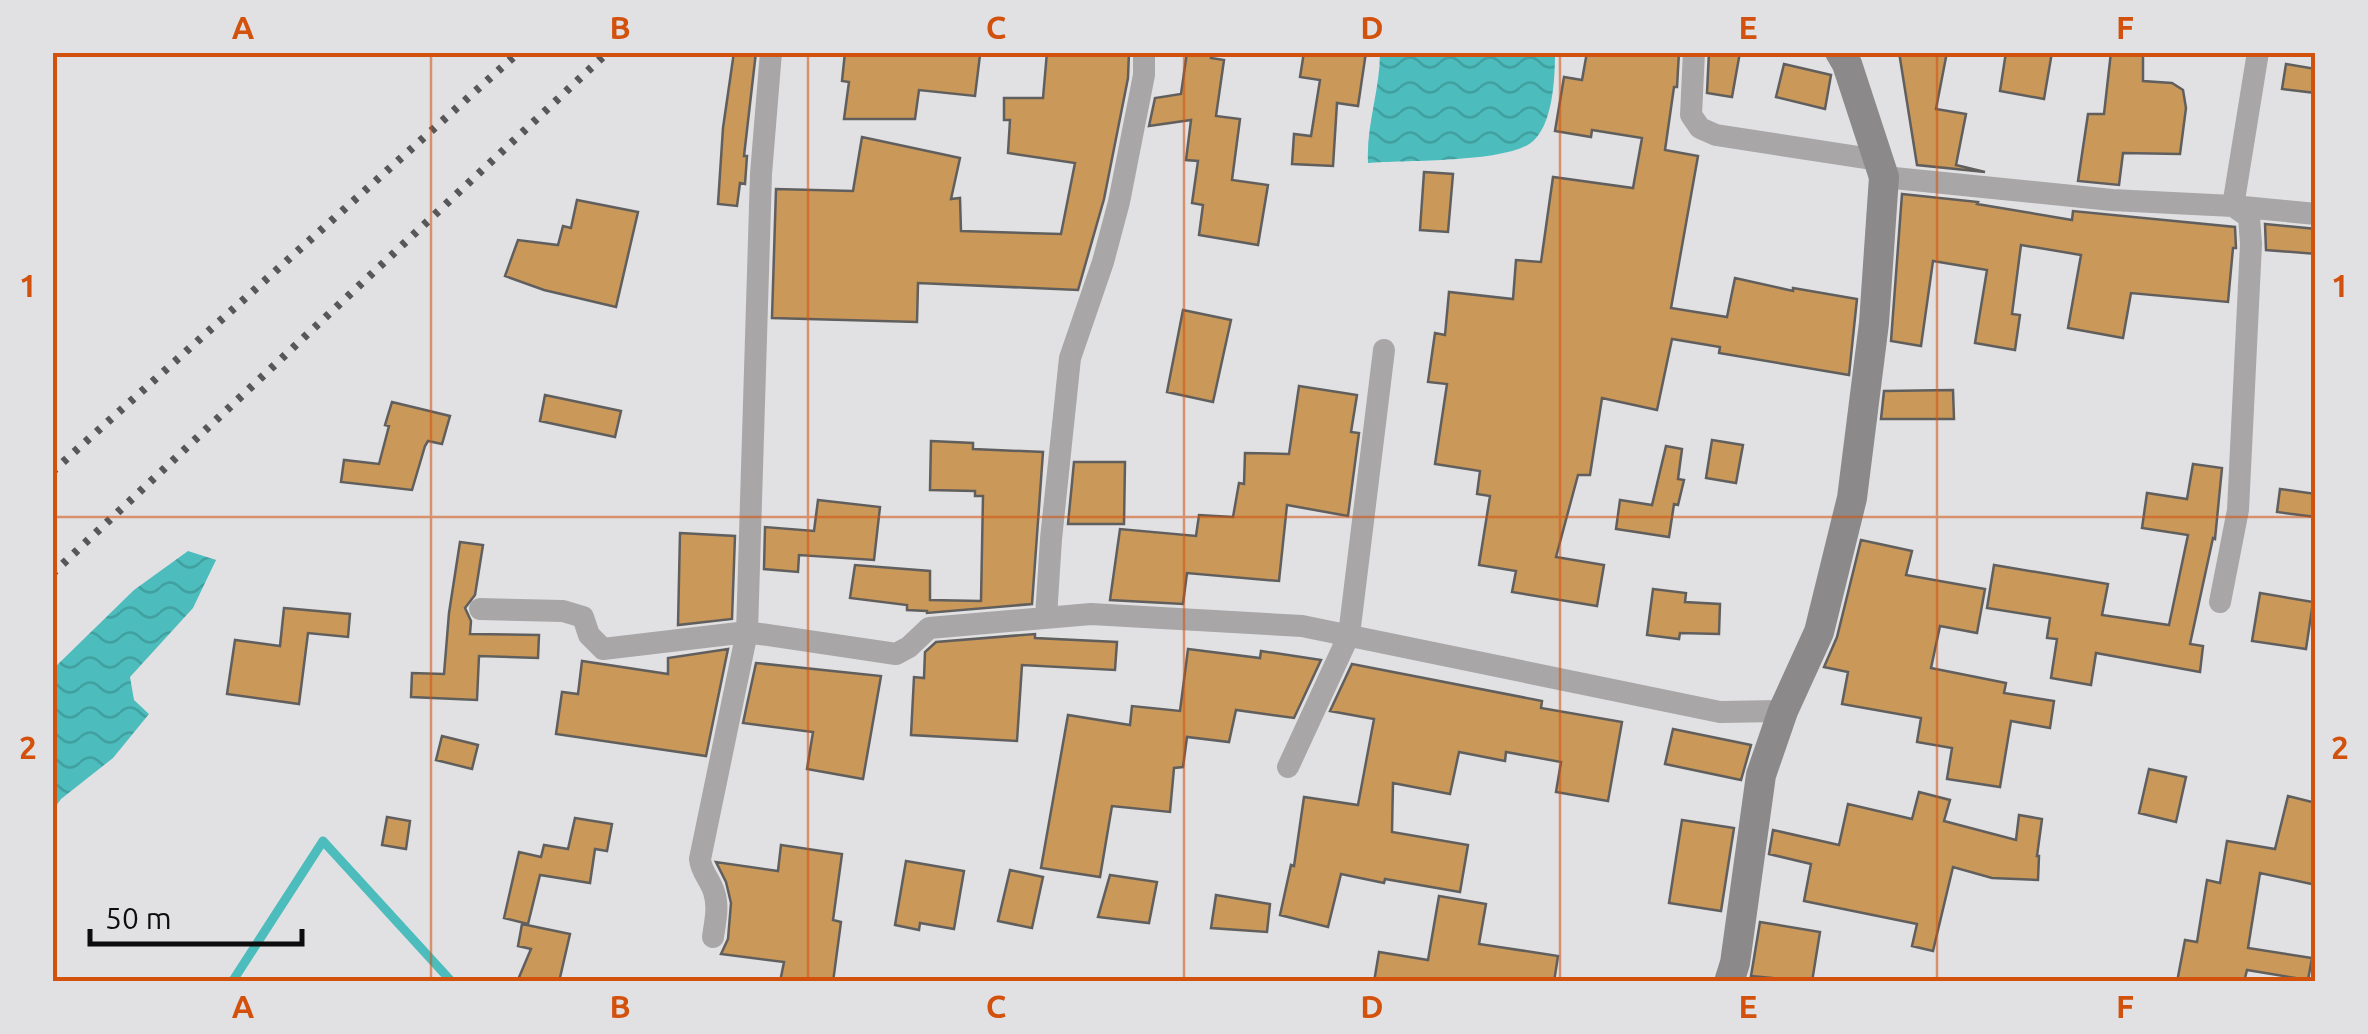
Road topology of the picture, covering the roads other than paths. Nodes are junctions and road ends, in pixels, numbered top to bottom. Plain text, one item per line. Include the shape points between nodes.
1 (771, 52) edge
2 (1144, 52) edge
3 (1694, 52) edge
4 (1840, 52) edge
5 (2258, 52) edge
6 (1881, 169) junction
7 (2232, 206) junction
8 (2316, 214) edge
9 (1384, 350) dead end
10 (2220, 602) dead end
11 (480, 609) dead end
12 (1046, 617) junction
13 (747, 632) junction
14 (1349, 635) junction
15 (1783, 711) junction
16 (1288, 767) dead end
17 (713, 937) dead end
18 (1729, 982) edge

1 - 13 street via 760,174
2 - 12 street via 1120,202 1070,358
3 - 6 street via 1691,115 1700,128
4 - 6 main road
5 - 7 street
6 - 7 street via 2112,200
6 - 15 main road via 1874,323 1852,498 1819,632
7 - 8 street
7 - 10 street via 2249,217 2250,244 2238,510
9 - 14 street
11 - 13 street via 583,617 604,649
12 - 13 street via 929,628 896,654
12 - 14 street via 1302,626
13 - 17 street via 700,859 717,906
14 - 15 street via 1720,712
14 - 16 street
15 - 18 main road via 1761,774

